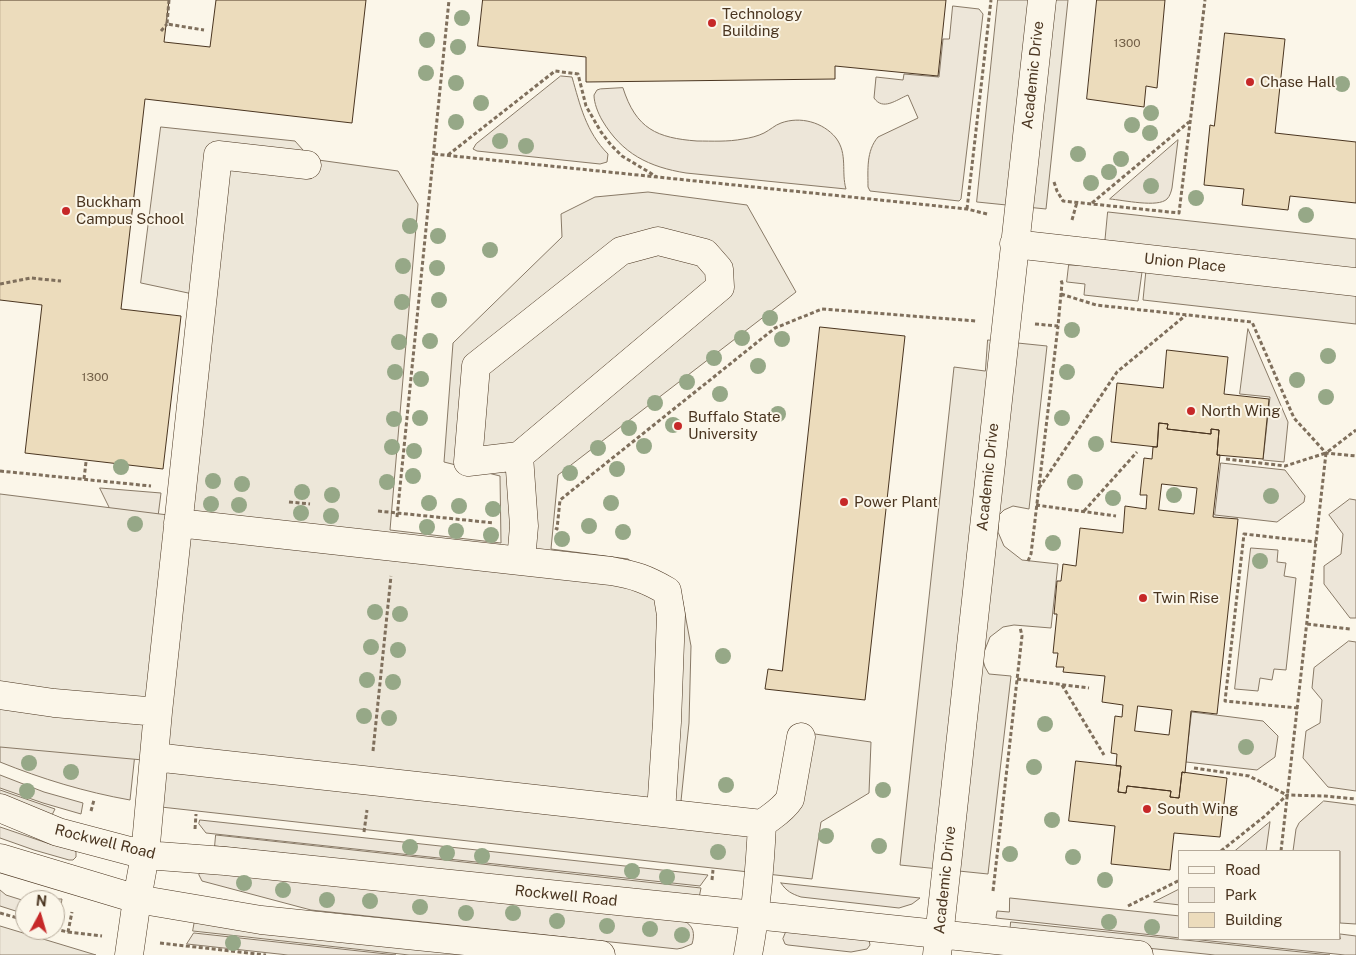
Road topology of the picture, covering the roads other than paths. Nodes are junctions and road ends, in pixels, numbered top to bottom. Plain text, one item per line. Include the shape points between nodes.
1 (1042, 0) edge
2 (307, 165) dead end
3 (1014, 244) junction
4 (1356, 282) edge
5 (519, 456) junction
6 (178, 523) junction
7 (521, 561) junction
8 (0, 695) edge
9 (158, 712) junction
10 (801, 737) dead end
11 (154, 756) junction
12 (0, 808) edge
13 (661, 812) junction
14 (762, 824) junction
15 (145, 855) junction
16 (0, 858) edge
17 (137, 898) junction
18 (755, 914) junction
19 (938, 945) edge
20 (129, 955) edge
21 (600, 955) edge
22 (748, 955) edge
23 (1139, 955) edge

1 - 3 street, Academic Drive
2 - 6 street via 218,155
3 - 4 street, Union Place
3 - 19 street, Academic Drive
5 - 5 street via 468,462 476,366 621,251 658,241 705,253 718,269 720,287
5 - 7 street via 524,526
6 - 7 street
6 - 9 street
7 - 13 street via 629,574 649,580 667,591 671,615
8 - 9 street via 54,704
9 - 11 street
10 - 14 street via 790,799 785,807
11 - 13 street
11 - 15 street
12 - 15 street, Rockwell Road via 58,832
13 - 14 street
14 - 18 street
15 - 17 street
15 - 18 street, Rockwell Road
16 - 17 street
17 - 20 street
17 - 21 street via 261,920
18 - 19 street, Rockwell Road
18 - 22 street
19 - 23 street, Rockwell Road

